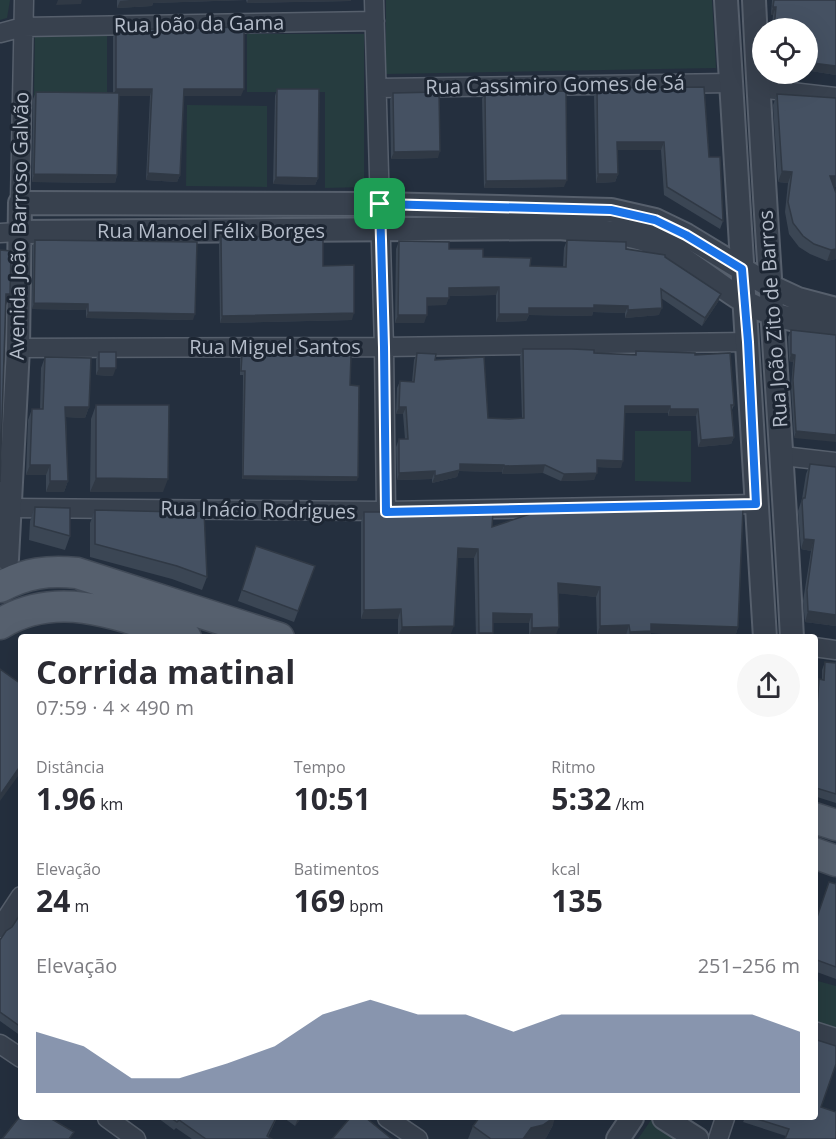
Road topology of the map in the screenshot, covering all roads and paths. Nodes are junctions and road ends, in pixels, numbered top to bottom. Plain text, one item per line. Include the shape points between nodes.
1 (24, 0) edge
2 (374, 0) edge
3 (726, 0) edge
4 (754, 0) edge
5 (375, 21) junction
6 (22, 27) junction
7 (0, 33) edge
8 (731, 83) junction
9 (378, 88) junction
10 (758, 88) junction
11 (836, 97) edge
12 (20, 203) junction
13 (380, 204) junction
14 (381, 230) junction
15 (10, 233) edge
16 (742, 269) junction
17 (770, 286) junction
18 (744, 301) junction
19 (836, 309) edge
20 (772, 314) junction
21 (836, 329) edge
22 (748, 342) junction
23 (384, 347) junction
24 (18, 348) junction
25 (783, 456) junction
26 (836, 462) edge
27 (756, 504) junction
28 (11, 508) junction
29 (386, 512) junction
30 (7, 570) edge
31 (0, 624) edge
32 (175, 634) edge
33 (267, 634) edge
34 (765, 634) edge
35 (792, 634) edge
36 (818, 648) edge
37 (836, 650) edge
38 (818, 819) edge
39 (836, 825) edge
40 (18, 901) edge
41 (0, 928) edge
42 (818, 1032) edge
43 (836, 1038) edge
44 (0, 1044) edge
45 (18, 1056) edge
46 (109, 1120) edge
47 (390, 1120) edge
48 (631, 1120) edge
49 (667, 1120) edge
50 (724, 1120) edge
51 (136, 1139) edge
52 (418, 1139) edge
53 (618, 1139) edge
54 (697, 1139) edge
55 (718, 1139) edge

1 - 6 street, Avenida João Barroso Galvão
2 - 5 street
3 - 8 street, Rua João Zito de Barros
4 - 10 street, Rua João Zito de Barros
5 - 6 street, Rua João da Gama
5 - 9 street
6 - 7 street
6 - 12 street, Avenida João Barroso Galvão
8 - 9 street, Rua Cassimiro Gomes de Sá
8 - 16 street, Rua João Zito de Barros
9 - 13 street
10 - 11 street
10 - 17 street, Rua João Zito de Barros
12 - 13 street, Rua Manoel Félix Borges
12 - 15 street, Avenida João Barroso Galvão
13 - 14 street
13 - 16 street, Rua Manoel Félix Borges via 611,210 655,220
14 - 15 street, Rua Manoel Félix Borges
14 - 18 street, Rua Manoel Félix Borges via 560,228 641,238 666,249
14 - 23 street
15 - 24 street, Avenida João Barroso Galvão
16 - 17 street, Rua Manoel Félix Borges
16 - 18 street, Rua João Zito de Barros
17 - 19 street, Rua Manoel Félix Borges via 798,299
17 - 20 street, Rua João Zito de Barros
18 - 20 street, Rua Manoel Félix Borges
18 - 22 street, Rua João Zito de Barros
20 - 21 street, Rua Manoel Félix Borges
20 - 25 street, Rua João Zito de Barros
22 - 23 street, Rua Miguel Santos
22 - 27 street, Rua João Zito de Barros
23 - 24 street, Rua Miguel Santos
23 - 29 street
24 - 28 street, Avenida João Barroso Galvão
25 - 26 street
25 - 35 street, Rua João Zito de Barros
27 - 29 street, Rua Inácio Rodrigues
27 - 34 street, Rua João Zito de Barros
28 - 29 street, Rua Inácio Rodrigues
28 - 30 street, Avenida João Barroso Galvão
30 - 33 main road via 77,573
31 - 32 main road via 31,611 84,606
36 - 37 street
38 - 39 main road
40 - 41 street
42 - 43 street
44 - 45 street
46 - 51 street
47 - 52 street
48 - 53 street
49 - 54 street
50 - 55 street

